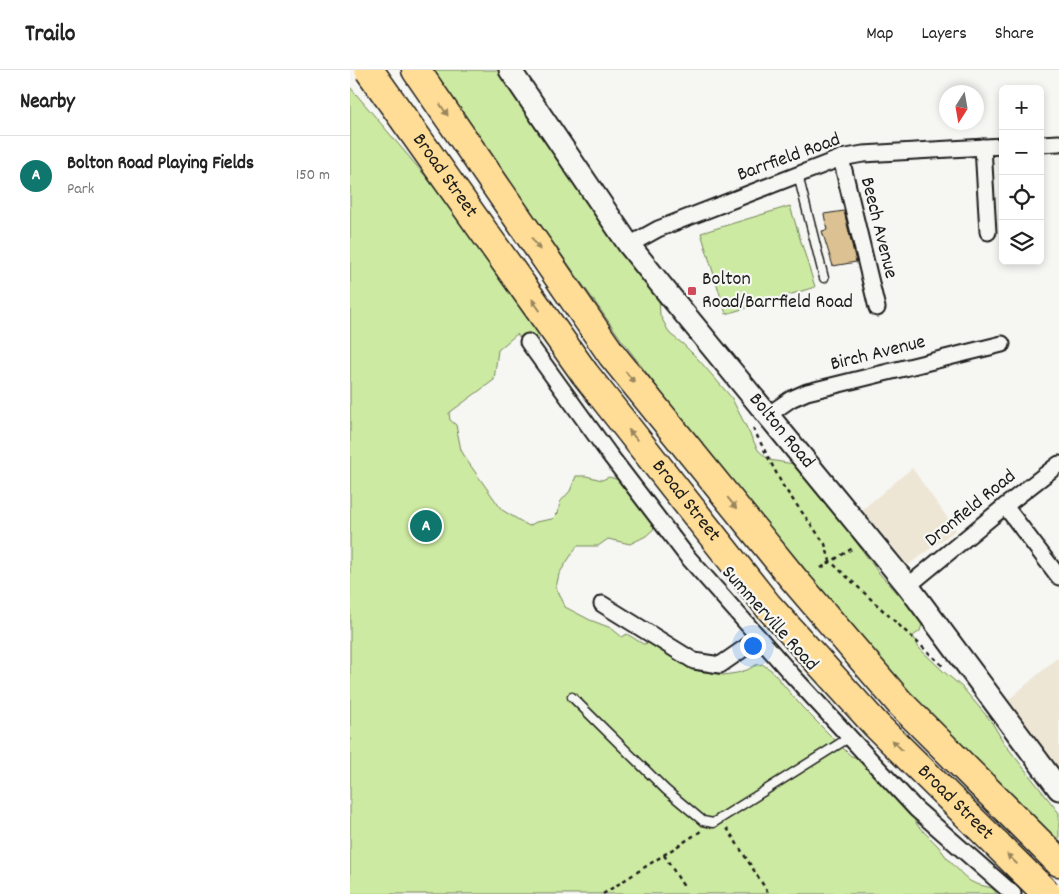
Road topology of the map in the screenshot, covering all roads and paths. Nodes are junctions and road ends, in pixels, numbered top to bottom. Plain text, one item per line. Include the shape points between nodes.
1 (363, 70) edge
2 (369, 70) edge
3 (416, 70) edge
4 (510, 70) edge
5 (388, 96) junction
6 (1059, 143) edge
7 (1044, 144) edge
8 (999, 146) edge
9 (983, 147) junction
10 (840, 158) junction
11 (798, 175) junction
12 (988, 232) dead end
13 (629, 245) junction
14 (824, 278) dead end
15 (877, 308) dead end
16 (528, 342) dead end
17 (1002, 344) dead end
18 (760, 420) junction
19 (1059, 464) edge
20 (1004, 506) junction
21 (855, 547) dead end
22 (830, 562) junction
23 (821, 568) dead end
24 (1059, 577) edge
25 (908, 586) junction
26 (602, 604) dead end
27 (759, 638) junction
28 (949, 672) dead end
29 (572, 697) dead end
30 (850, 737) junction
31 (1059, 789) edge
32 (720, 818) junction
33 (713, 823) junction
34 (664, 855) junction
35 (1059, 862) edge
36 (684, 887) dead end
37 (603, 894) edge
38 (769, 894) edge
39 (1013, 894) edge
40 (1047, 894) edge

1 - 5 highway
2 - 5 highway, Broad Street, bridge
3 -> 35 highway, Broad Street via 612,355 786,570 900,703
4 - 13 street, Bolton Road
40 -> 5 highway, Broad Street, bridge via 876,725 768,606 585,374
6 - 7 street
8 - 9 street, Barrfield Road
9 - 10 street, Barrfield Road
9 - 12 street
10 - 11 street, Barrfield Road
10 - 15 street, Beech Avenue
11 - 13 street, Barrfield Road via 658,229
11 - 14 lane
13 - 18 street, Bolton Road
16 - 27 street, Summerville Road via 686,555
17 - 18 street, Birch Avenue via 807,392
18 - 22 path via 755,432 783,486 825,544
18 - 25 street, Bolton Road
19 - 20 street, Dronfield Road
20 - 24 street
20 - 25 street, Dronfield Road
21 - 22 path
22 - 23 path
22 - 28 path
25 - 31 street, Bolton Road
26 - 27 street via 694,661 720,665
27 - 30 street, Summerville Road
29 - 33 lane via 666,790 703,821
30 - 32 lane
30 - 39 street, Summerville Road via 916,809
32 - 33 lane
32 - 38 path
33 - 34 path
34 - 36 path
34 - 37 path

